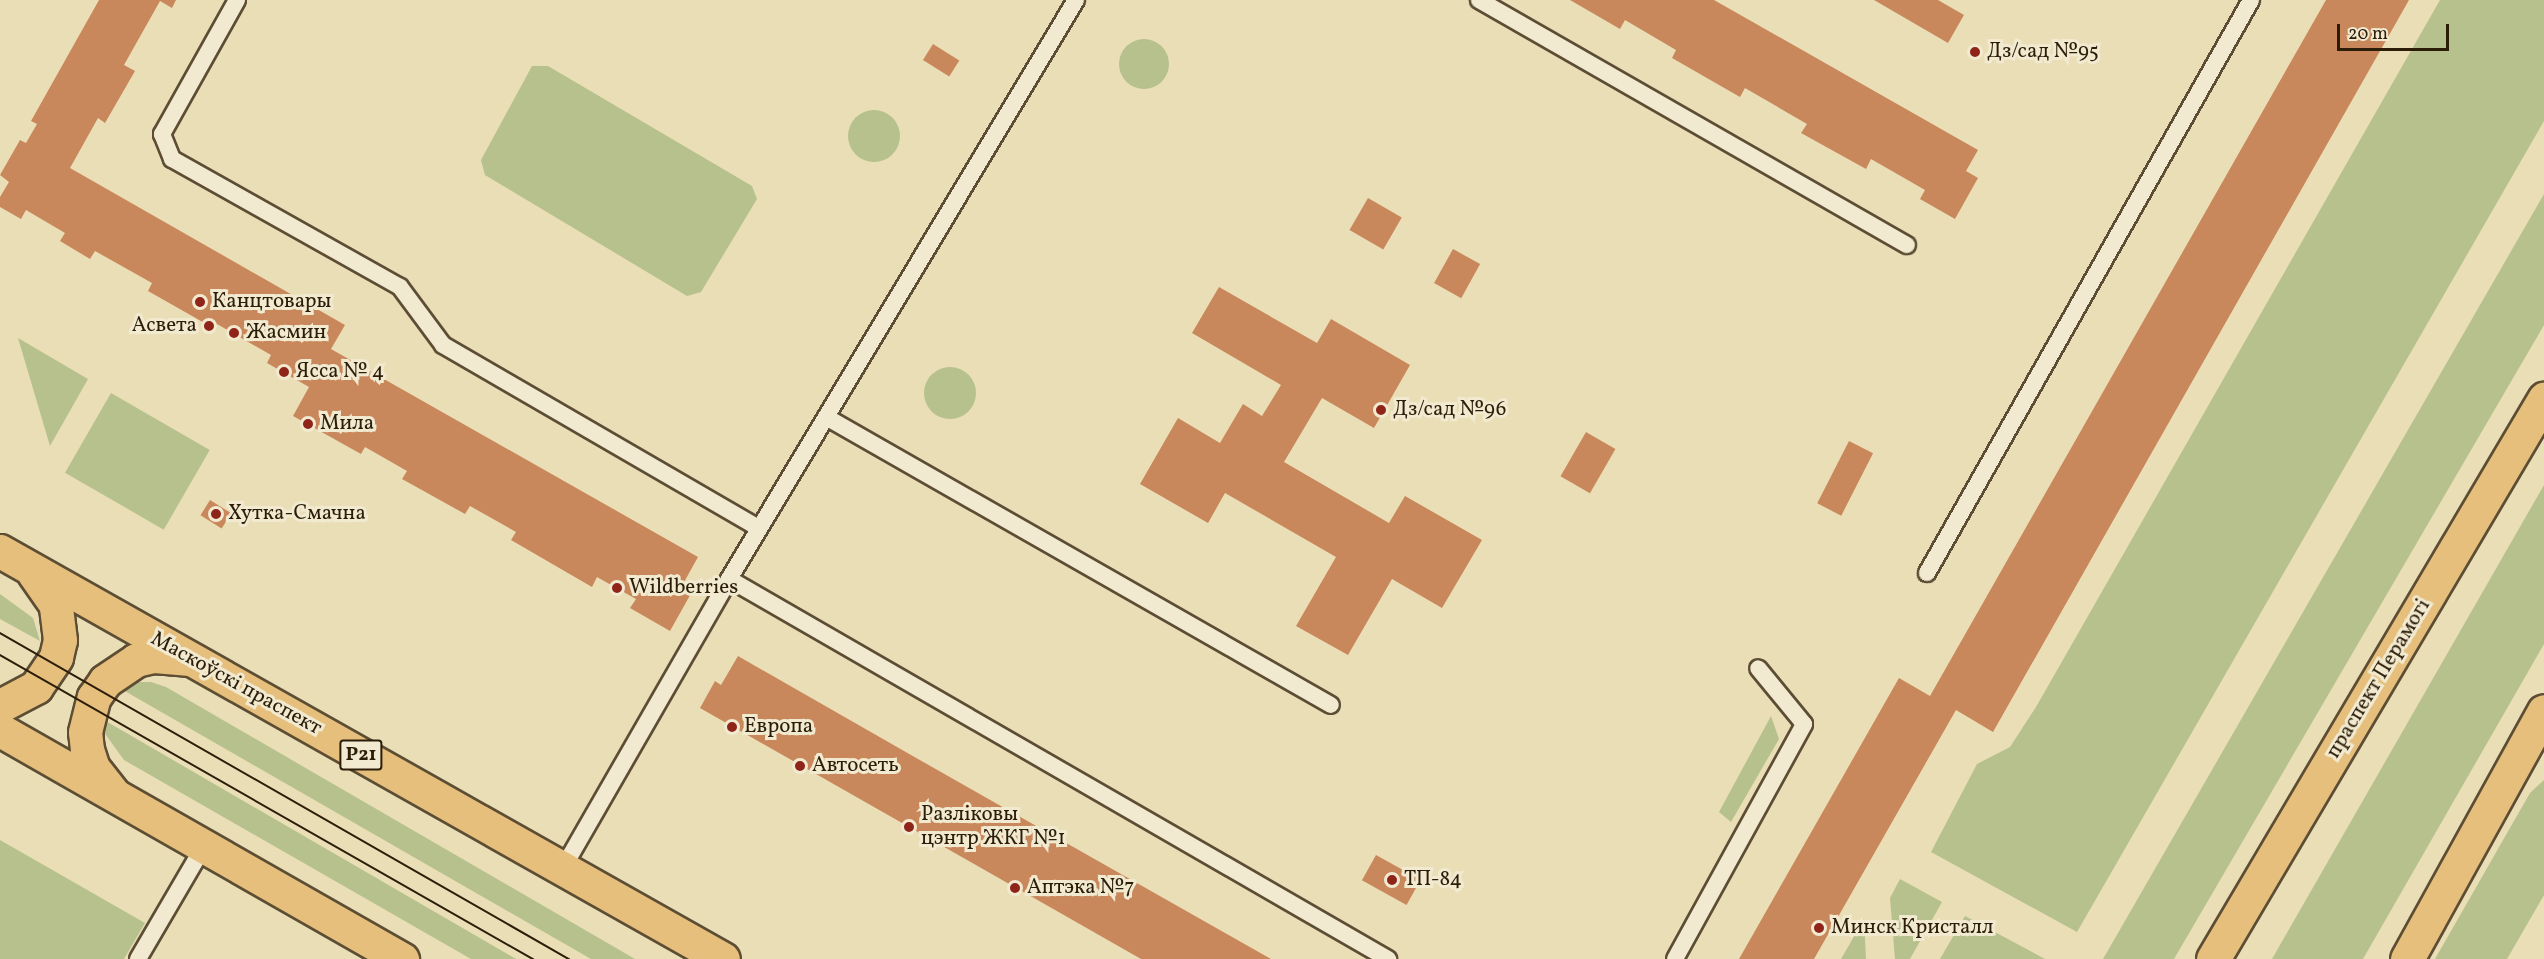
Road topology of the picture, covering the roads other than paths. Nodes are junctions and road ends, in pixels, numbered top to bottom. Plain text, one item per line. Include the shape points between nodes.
1 (237, 0) edge
2 (1076, 0) edge
3 (1479, 0) edge
4 (2251, 0) edge
5 (1907, 245) dead end
6 (2541, 409) edge
7 (826, 417) junction
8 (759, 528) junction
9 (11, 558) edge
10 (1927, 573) dead end
11 (729, 579) junction
12 (208, 668) junction
13 (1758, 668) dead end
14 (1331, 705) dead end
15 (0, 706) edge
16 (2542, 719) edge
17 (0, 730) edge
18 (132, 805) junction
19 (204, 846) junction
20 (563, 868) junction
21 (138, 959) edge
22 (402, 959) edge
23 (723, 959) edge
24 (1388, 959) edge
25 (1675, 959) edge
26 (2213, 959) edge
27 (2407, 959) edge

1 - 8 lane via 162,135 172,159 400,287 442,345
2 - 7 lane
3 - 5 lane
4 - 10 lane
6 - 26 main road, праспект Перамогі
7 - 8 lane
7 - 14 lane
8 - 11 lane
9 - 12 main road, Маскоўскі праспект / Р21
9 - 15 main road via 37,576 56,605 60,640 48,673 36,687
11 - 20 lane
11 - 24 lane
12 - 18 main road via 173,656 136,660 105,681 94,697 85,732 93,768 103,783
12 - 20 main road, Маскоўскі праспект / Р21
13 - 25 lane via 1804,724
16 - 27 main road
17 - 18 main road
18 - 19 main road
19 - 21 lane
19 - 22 main road
20 - 23 main road, Маскоўскі праспект / Р21

